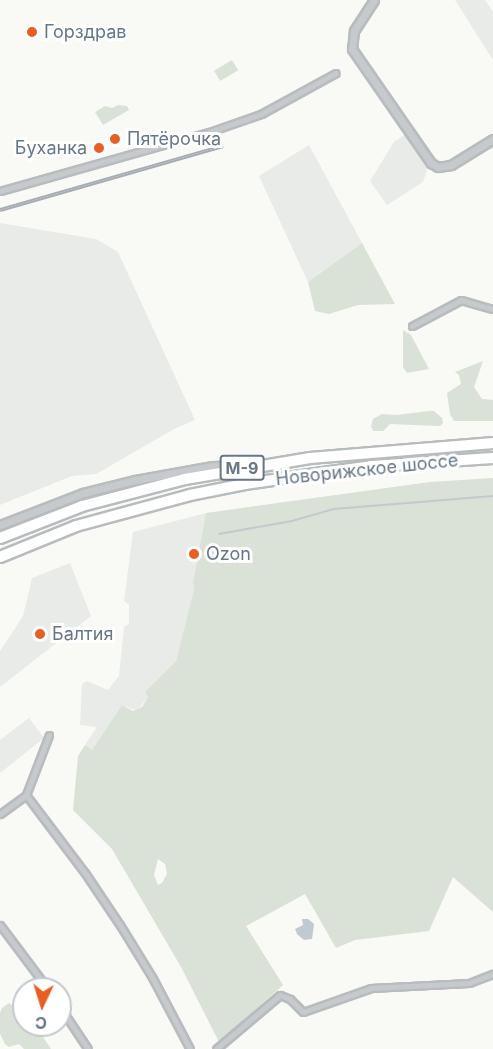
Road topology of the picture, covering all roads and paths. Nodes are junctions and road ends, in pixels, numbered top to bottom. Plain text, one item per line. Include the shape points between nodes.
1 (374, 0) edge
2 (336, 73) dead end
3 (493, 139) edge
4 (0, 191) edge
5 (493, 309) edge
6 (412, 326) dead end
7 (493, 442) edge
8 (493, 458) edge
9 (254, 466) junction
10 (0, 525) edge
11 (0, 538) edge
12 (0, 557) edge
13 (49, 735) dead end
14 (26, 795) junction
15 (0, 814) edge
16 (0, 925) edge
17 (493, 974) edge
18 (39, 977) edge
19 (72, 1025) edge
20 (88, 1049) edge
21 (190, 1049) edge
22 (216, 1049) edge

1 - 3 street via 354,31 352,50 431,163 438,167 451,165
2 - 4 street via 261,114 224,127
5 - 6 street via 461,300
7 - 9 highway, Новорижское шоссе / М-9 via 372,451
8 - 12 highway, Новорижское шоссе / М-9 via 340,470 190,495 76,526
9 - 10 street via 213,466 135,480 83,493
9 - 11 highway, Новорижское шоссе / М-9 via 129,492
13 - 14 street
14 - 15 street
14 - 21 street via 120,925
16 - 18 street
17 - 22 street via 469,983 371,988 303,1012 290,999 279,995
19 - 20 street

